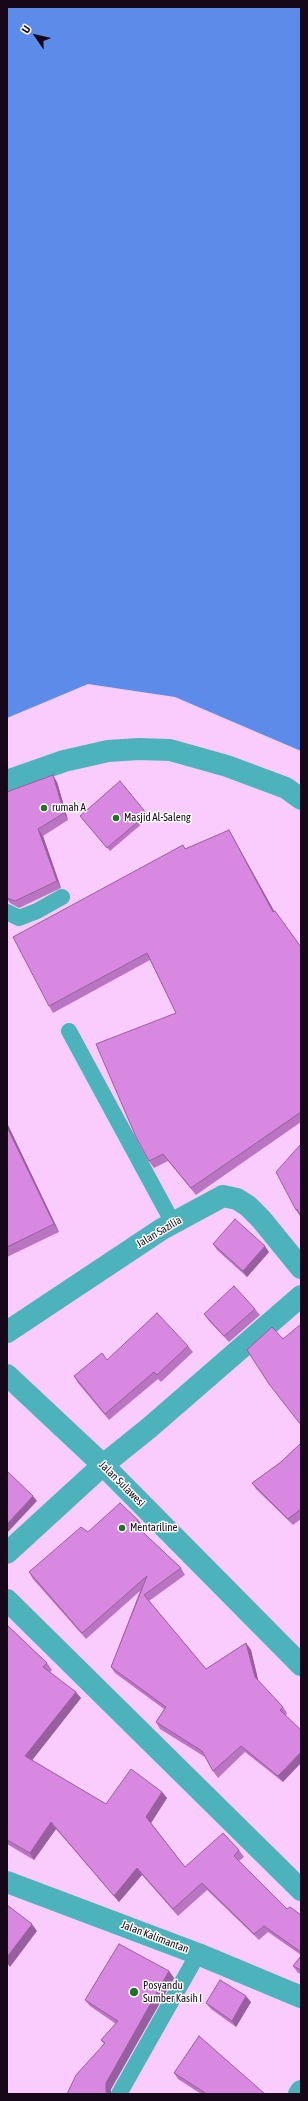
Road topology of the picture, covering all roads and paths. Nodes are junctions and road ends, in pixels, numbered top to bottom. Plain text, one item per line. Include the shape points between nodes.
1 (7, 781) edge
2 (301, 799) edge
3 (62, 897) dead end
4 (7, 912) edge
5 (69, 1031) dead end
6 (173, 1223) junction
7 (301, 1268) edge
8 (301, 1296) edge
9 (7, 1332) edge
10 (7, 1375) edge
11 (103, 1465) junction
12 (7, 1553) edge
13 (7, 1600) edge
14 (301, 1665) edge
15 (7, 1882) edge
16 (301, 1890) edge
17 (198, 1954) junction
18 (301, 1997) edge
19 (301, 2091) edge
20 (119, 2094) edge
21 (299, 2094) edge

1 - 2 street via 64,761 108,751 170,750 227,766 286,788
3 - 4 lane via 19,918
5 - 6 lane
6 - 7 street, Jalan Sazilia via 223,1196 237,1199 261,1219
6 - 9 street, Jalan Sazilia
8 - 11 street
10 - 11 street, Jalan Sulawesi
11 - 12 street
11 - 14 street, Jalan Sulawesi
13 - 16 street
15 - 17 street, Jalan Kalimantan
17 - 18 street, Jalan Kalimantan
17 - 20 lane
19 - 21 street

